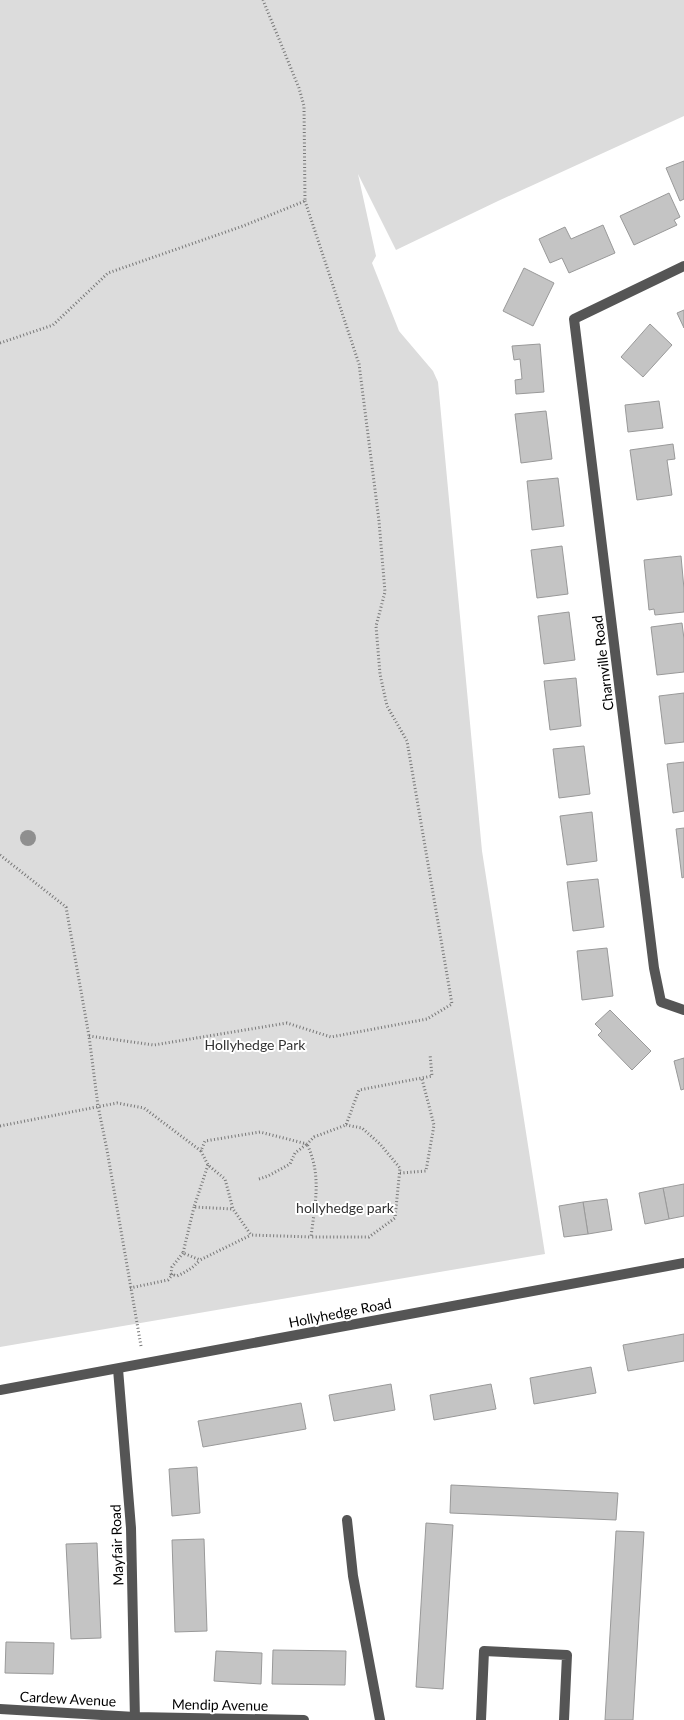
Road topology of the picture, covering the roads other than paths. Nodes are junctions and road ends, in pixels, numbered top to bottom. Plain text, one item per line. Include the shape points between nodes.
1 (684, 266) edge
2 (684, 1010) edge
3 (684, 1263) edge
4 (118, 1369) junction
5 (0, 1390) edge
6 (347, 1520) dead end
7 (0, 1709) edge
8 (135, 1718) edge
9 (304, 1720) edge
10 (380, 1720) edge
11 (481, 1720) edge
12 (564, 1720) edge

1 - 2 street, Charnville Road via 574,319 654,968 661,1002
3 - 4 street, Hollyhedge Road
4 - 5 street, Hollyhedge Road
4 - 8 street, Mayfair Road via 131,1528
6 - 10 street
7 - 8 street, Cardew Avenue
8 - 9 street, Mendip Avenue
11 - 12 street via 484,1650 567,1655

